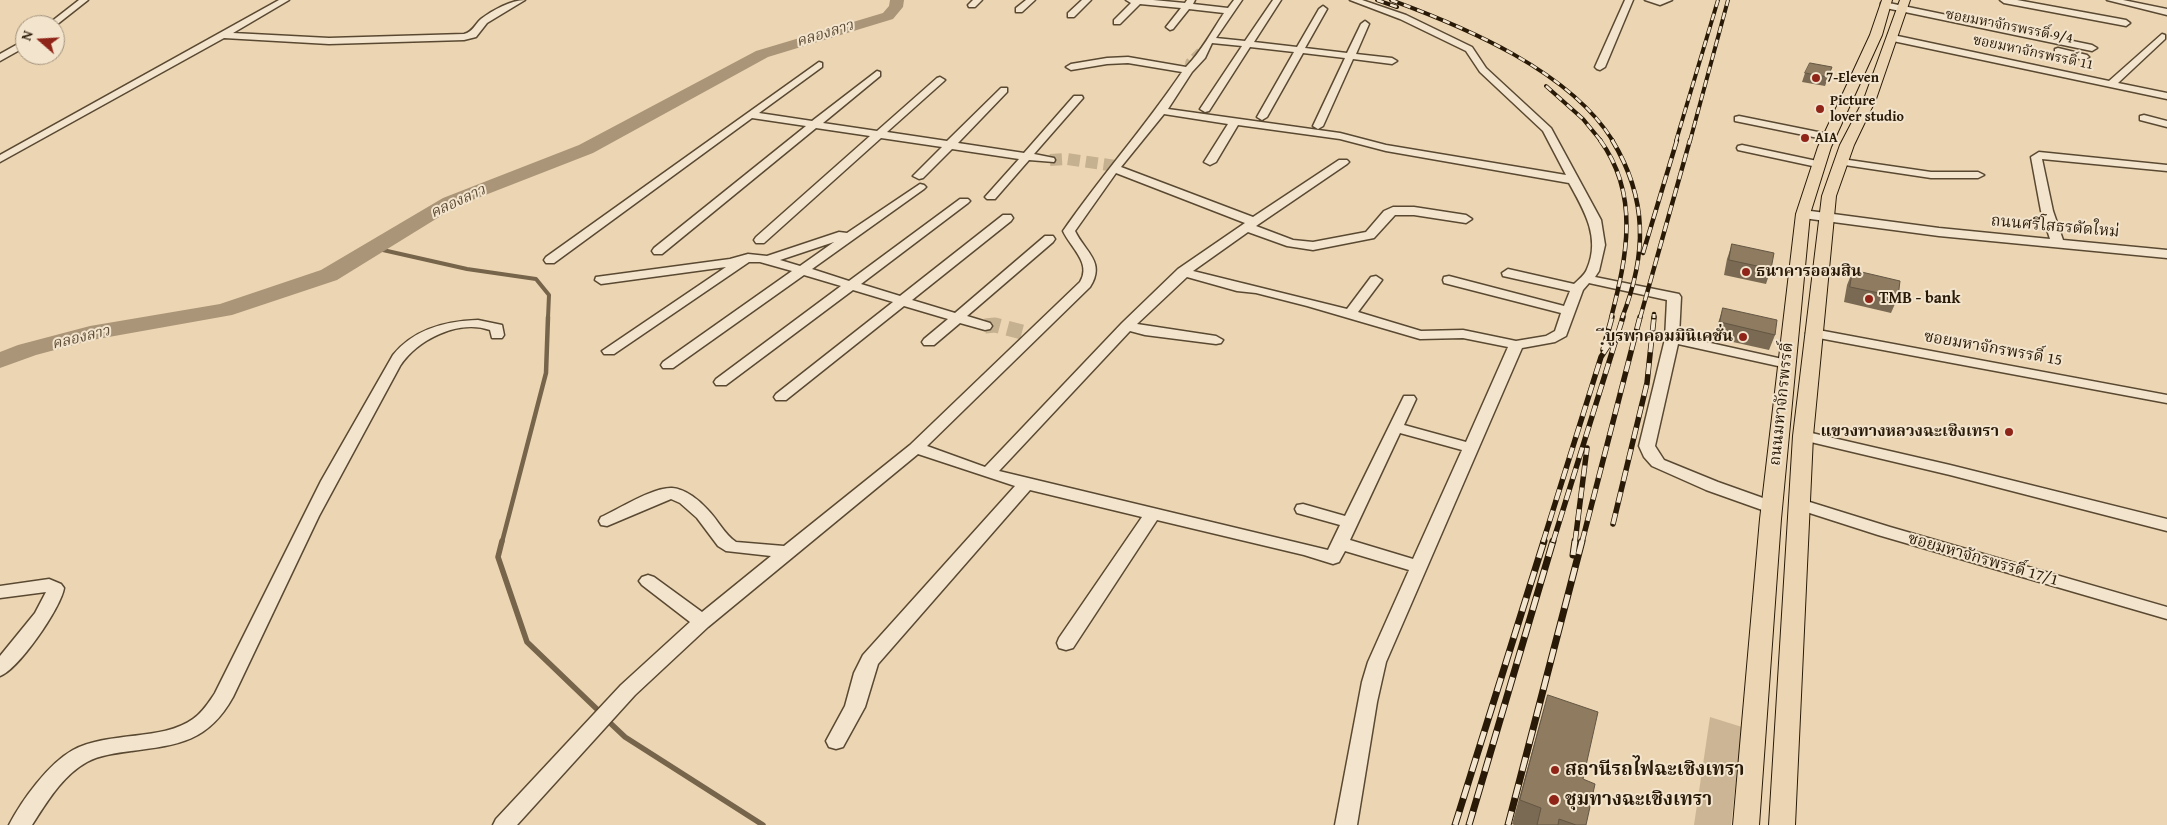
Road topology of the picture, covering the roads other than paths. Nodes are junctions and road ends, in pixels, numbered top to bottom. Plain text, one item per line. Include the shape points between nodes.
1 (84, 0) edge
2 (285, 0) edge
3 (521, 0) edge
4 (1031, 0) edge
5 (1087, 0) edge
6 (1136, 0) edge
7 (1238, 0) edge
8 (1277, 0) edge
9 (1354, 0) edge
10 (1629, 0) edge
11 (1649, 0) edge
12 (2004, 0) edge
13 (2111, 0) edge
14 (1885, 2) edge
15 (1190, 3) edge
16 (1662, 3) edge
17 (1323, 9) dead end
18 (1019, 10) dead end
19 (1230, 11) junction
20 (2167, 12) edge
21 (1904, 13) edge
22 (64, 15) edge
23 (1071, 15) dead end
24 (1117, 22) dead end
25 (2126, 23) dead end
26 (1365, 24) dead end
27 (1170, 27) dead end
28 (222, 35) junction
29 (2162, 37) dead end
30 (1894, 38) junction
31 (1207, 44) junction
32 (1246, 44) junction
33 (2092, 48) dead end
34 (15, 49) edge
35 (2044, 49) dead end
36 (1299, 50) junction
37 (1351, 56) junction
38 (2084, 57) dead end
39 (0, 58) edge
40 (1392, 61) dead end
41 (819, 65) dead end
42 (1072, 67) dead end
43 (1600, 67) dead end
44 (1188, 70) junction
45 (877, 74) dead end
46 (940, 80) dead end
47 (2111, 84) junction
48 (1004, 90) dead end
49 (2167, 96) edge
50 (1078, 98) dead end
51 (1206, 109) dead end
52 (1160, 111) junction
53 (750, 115) junction
54 (1262, 117) dead end
55 (2144, 118) dead end
56 (1740, 119) dead end
57 (1235, 121) junction
58 (814, 124) junction
59 (2167, 124) edge
60 (1318, 126) dead end
61 (878, 134) junction
62 (1828, 137) junction
63 (950, 145) junction
64 (1742, 148) dead end
65 (1027, 156) junction
66 (0, 159) edge
67 (1050, 160) tunnel mouth
68 (1210, 162) dead end
69 (1343, 162) dead end
70 (1842, 162) junction
71 (1817, 164) junction
72 (2167, 168) edge
73 (1114, 169) junction
74 (1978, 175) dead end
75 (1573, 180) junction
76 (991, 197) dead end
77 (964, 201) dead end
78 (1802, 217) junction
79 (1007, 218) dead end
80 (1466, 218) dead end
81 (1826, 220) junction
82 (1251, 224) junction
83 (859, 230) junction
84 (1049, 239) dead end
85 (760, 240) dead end
86 (2058, 243) junction
87 (658, 250) dead end
88 (2167, 254) edge
89 (748, 258) junction
90 (550, 260) dead end
91 (766, 260) junction
92 (801, 271) junction
93 (1183, 272) junction
94 (1508, 273) dead end
95 (601, 280) dead end
96 (1376, 280) dead end
97 (1449, 280) dead end
98 (1581, 284) junction
99 (850, 286) junction
100 (902, 301) junction
101 (1568, 311) junction
102 (1351, 314) junction
103 (958, 318) junction
104 (984, 326) tunnel mouth
105 (1127, 326) junction
106 (1814, 333) junction
107 (497, 334) dead end
108 (1672, 339) junction
109 (1216, 340) dead end
110 (930, 342) dead end
111 (1516, 345) junction
112 (609, 351) dead end
113 (1787, 364) junction
114 (668, 365) dead end
115 (721, 382) dead end
116 (781, 397) dead end
117 (1409, 399) dead end
118 (2167, 399) edge
119 (1395, 427) junction
120 (1803, 436) junction
121 (916, 448) junction
122 (1471, 448) junction
123 (988, 474) junction
124 (1026, 484) junction
125 (1800, 504) junction
126 (1771, 507) junction
127 (1303, 509) dead end
128 (1153, 513) junction
129 (607, 521) dead end
130 (1348, 522) junction
131 (2167, 525) edge
132 (1339, 543) junction
133 (786, 552) junction
134 (1420, 567) junction
135 (648, 581) dead end
136 (0, 592) edge
137 (2167, 613) edge
138 (702, 622) junction
139 (1066, 643) dead end
140 (0, 669) edge
141 (836, 741) dead end
142 (20, 825) edge
143 (504, 825) edge
144 (1346, 825) edge
145 (1746, 825) edge
146 (1782, 825) edge

1 - 22 street
2 - 28 street
3 - 28 street via 484,21 473,35 464,38 329,41
4 - 18 street
5 - 23 street
6 - 15 street
6 - 24 street
7 - 19 street
8 - 32 street
9 - 75 street via 1428,28 1469,49 1483,70 1547,130
10 - 43 street
11 - 16 street
12 - 25 street
13 - 20 street
14 - 21 street
14 - 62 main road, ถนนมหาจักรพรรดิ์ via 1875,38
15 - 19 street
15 - 27 street
17 - 36 street
19 - 31 street
21 - 30 main road, ถนนมหาจักรพรรดิ์
21 - 33 street
26 - 37 street
28 - 66 street
29 - 47 street
30 - 47 street, ซอยมหาจักรพรรดิ์ 11
30 - 70 main road, ถนนมหาจักรพรรดิ์
31 - 32 street
31 - 44 street via 1200,58
32 - 36 street
32 - 51 street
34 - 39 street
35 - 38 street, ซอยมหาจักรพรรดิ์ 9/4
36 - 37 street
36 - 54 street
37 - 40 street
37 - 60 street
41 - 53 street
42 - 44 street via 1128,60
44 - 52 street
45 - 58 street
46 - 61 street
47 - 49 street, ซอยมหาจักรพรรดิ์ 11
48 - 63 street
50 - 65 street
52 - 57 street
52 - 73 street
53 - 58 street
53 - 90 street
55 - 59 street
56 - 62 street
57 - 68 street
57 - 75 street via 1340,136 1386,148
58 - 61 street
58 - 87 street
61 - 63 street
61 - 85 street
62 - 71 main road, ถนนมหาจักรพรรดิ์
63 - 65 street
63 - 83 street via 919,181
64 - 71 street
65 - 67 street
65 - 76 street
69 - 82 street
70 - 74 street via 1931,175
70 - 81 main road, ถนนมหาจักรพรรดิ์ via 1829,196
71 - 78 main road, ถนนมหาจักรพรรดิ์
72 - 86 street via 2039,155 2036,158 2041,189
73 - 82 street
73 - 121 street via 1069,231 1090,264 1092,276
75 - 98 street via 1595,220 1599,245 1594,271
77 - 99 street
78 - 81 street, ถนนศรีโสธรตัดใหม่
78 - 113 main road, ถนนมหาจักรพรรดิ์
79 - 100 street
80 - 82 street via 1393,211 1370,235 1313,246 1291,243
81 - 86 street, ถนนศรีโสธรตัดใหม่ via 1874,229
81 - 106 main road, ถนนมหาจักรพรรดิ์
82 - 93 street
83 - 91 street
83 - 92 street
84 - 103 street
86 - 88 street, ถนนศรีโสธรตัดใหม่
89 - 91 street
89 - 95 street
89 - 112 street
91 - 92 street
92 - 99 street
92 - 114 street
93 - 102 street
93 - 105 street
94 - 98 street
96 - 102 street
97 - 101 street
98 - 101 street
98 - 108 street via 1674,297
99 - 100 street
99 - 115 street
100 - 103 street
100 - 116 street
101 - 111 street via 1561,333
102 - 111 street via 1420,335 1463,334
103 - 104 street
103 - 110 street
105 - 109 street via 1145,332
105 - 123 street
106 - 118 street, ซอยมหาจักรพรรดิ์ 15
106 - 120 main road, ถนนมหาจักรพรรดิ์
107 - 142 street via 497,328 492,325 442,329 411,344 400,357 358,427 223,697 211,714 196,728 178,735 104,747 81,756 64,767
108 - 113 street
108 - 126 street via 1648,451 1658,463
111 - 122 street
113 - 126 main road, ถนนมหาจักรพรรดิ์
117 - 119 street
119 - 122 street
119 - 130 street
120 - 125 main road, ถนนมหาจักรพรรดิ์
120 - 131 street
121 - 123 street
121 - 133 street
122 - 134 street
123 - 124 street
124 - 128 street
124 - 141 street via 870,660 855,707
125 - 137 street, ซอยมหาจักรพรรดิ์ 17/1
125 - 146 main road, ถนนมหาจักรพรรดิ์
126 - 145 main road, ถนนมหาจักรพรรดิ์ via 1756,662
127 - 130 street
128 - 132 street via 1332,558
128 - 139 street
129 - 133 street via 672,493 686,499 703,514 732,548
130 - 132 street
132 - 134 street
133 - 138 street
134 - 144 street via 1368,687
135 - 138 street
136 - 140 street via 50,585 56,588 50,607
138 - 143 street via 628,690

